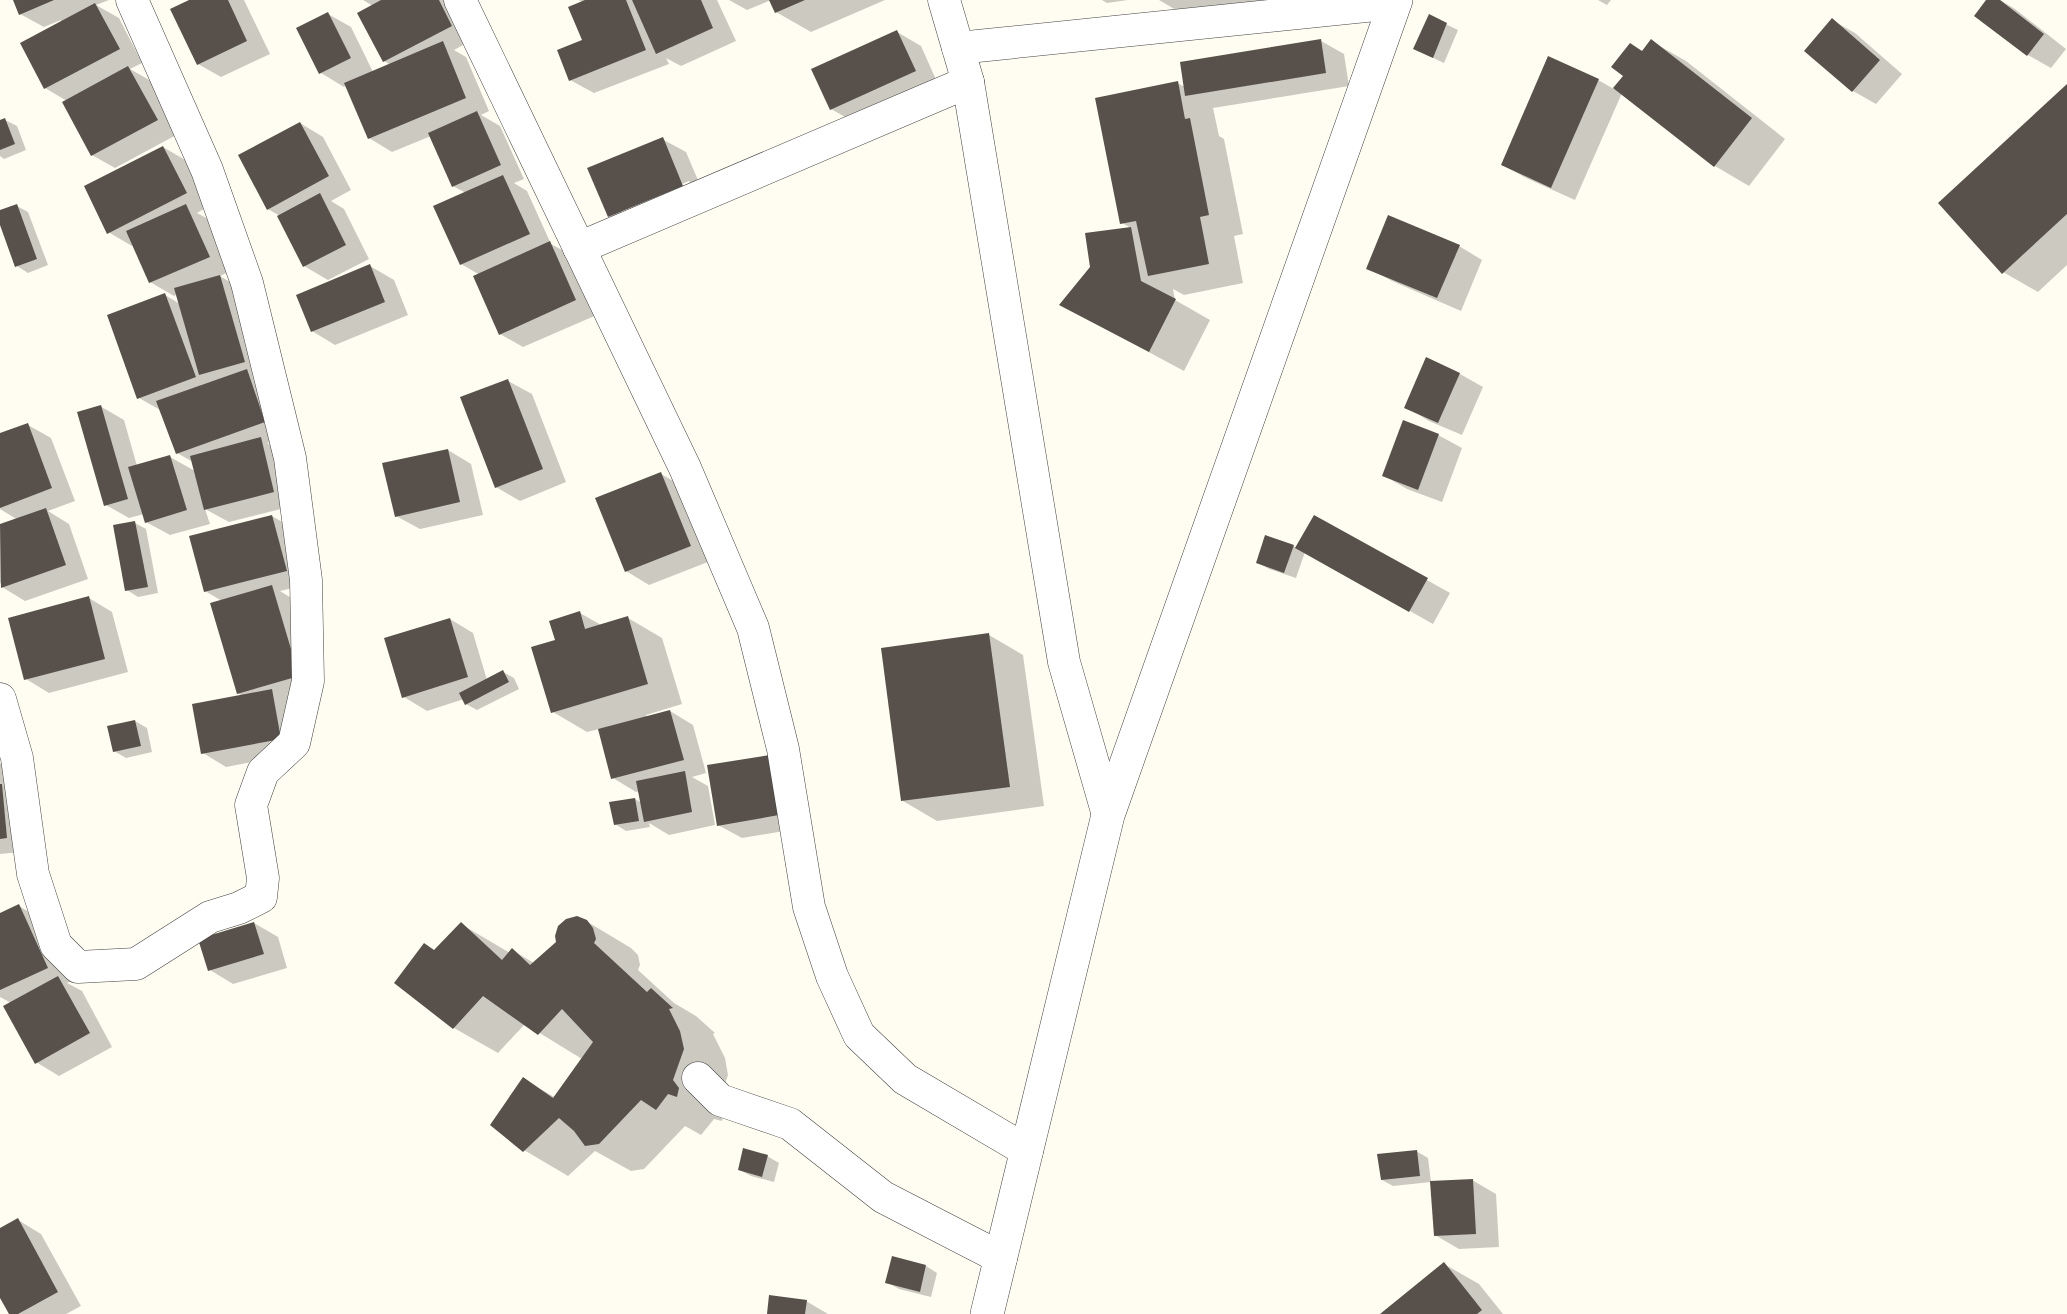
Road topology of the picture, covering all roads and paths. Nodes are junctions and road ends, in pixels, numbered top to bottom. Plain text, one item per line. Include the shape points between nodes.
1 (132, 0) edge
2 (460, 0) edge
3 (944, 0) edge
4 (1396, 2) edge
5 (958, 48) junction
6 (968, 82) junction
7 (579, 248) junction
8 (0, 699) edge
9 (1108, 815) junction
10 (698, 1078) dead end
11 (1027, 1151) junction
12 (1001, 1258) junction
13 (987, 1314) edge

1 - 8 street via 207,170 247,283 290,458 306,580 308,681 294,743 263,772 251,805 263,878 261,897 210,917 136,964 78,967 56,945 33,874 17,758
2 - 7 street
3 - 5 street
4 - 5 street
4 - 9 street
5 - 6 street
6 - 7 street
6 - 9 street via 1064,662
7 - 11 street via 685,468 753,628 783,748 809,907 831,976 859,1035 905,1079
9 - 11 street
10 - 12 street via 720,1100 790,1124 883,1197
11 - 12 street
12 - 13 street

